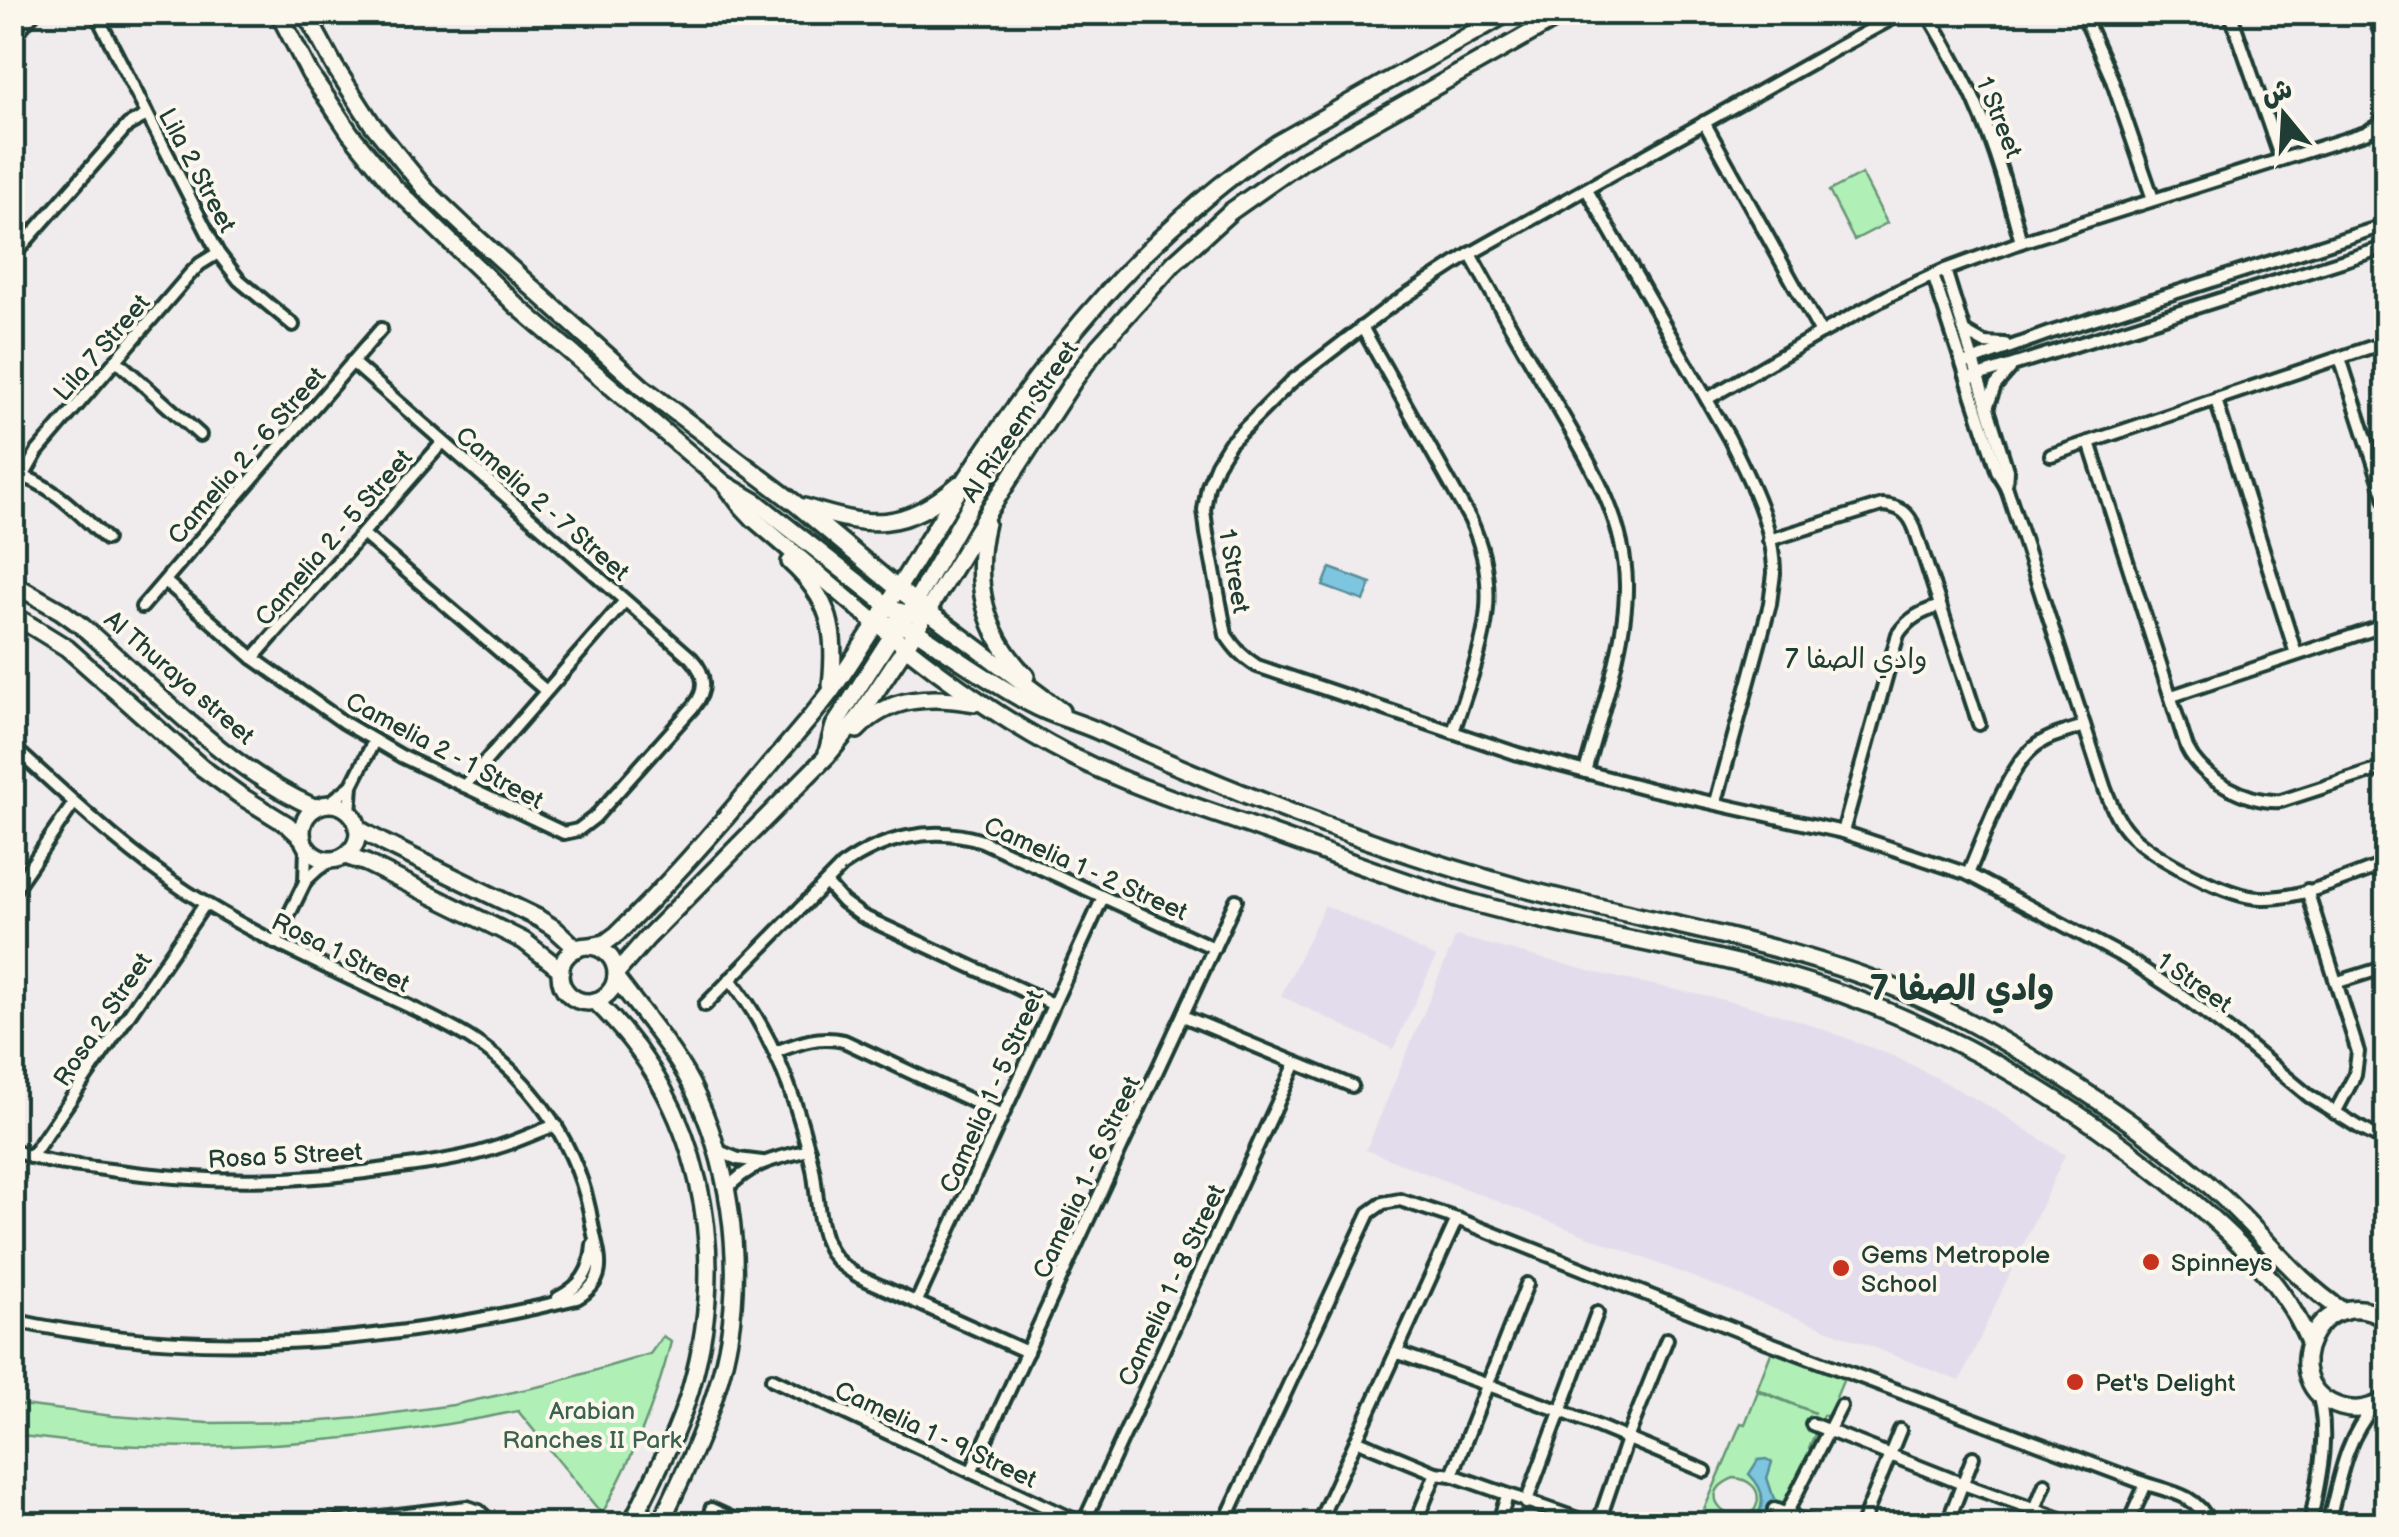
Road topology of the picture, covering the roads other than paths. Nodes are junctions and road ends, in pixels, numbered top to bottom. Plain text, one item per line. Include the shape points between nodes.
1 (35, 12) edge
2 (95, 12) edge
3 (278, 12) edge
4 (305, 12) edge
5 (1510, 12) edge
6 (1568, 12) edge
7 (1904, 12) edge
8 (1927, 12) edge
9 (2082, 12) edge
10 (2230, 12) edge
11 (2373, 12) edge
12 (12, 38) edge
13 (2386, 49) edge
14 (146, 115) junction
15 (2386, 116) edge
16 (1704, 122) junction
17 (2281, 160) junction
18 (1587, 190) junction
19 (2153, 199) junction
20 (2386, 224) edge
21 (2022, 242) junction
22 (2386, 247) edge
23 (218, 253) junction
24 (1470, 254) junction
25 (12, 256) edge
26 (1939, 272) junction
27 (292, 324) dead end
28 (1362, 328) junction
29 (381, 329) dead end
30 (1965, 332) junction
31 (1821, 333) junction
32 (2021, 342) junction
33 (2386, 342) edge
34 (2340, 358) junction
35 (116, 360) junction
36 (352, 362) junction
37 (1968, 363) junction
38 (2018, 364) junction
39 (1973, 377) junction
40 (1706, 399) junction
41 (2216, 400) junction
42 (1987, 406) junction
43 (200, 435) dead end
44 (997, 435) junction
45 (443, 442) junction
46 (2089, 442) junction
47 (2051, 455) dead end
48 (18, 474) edge
49 (968, 477) junction
50 (726, 484) junction
51 (2006, 486) junction
52 (2386, 500) edge
53 (796, 504) junction
54 (990, 510) junction
55 (364, 535) junction
56 (106, 539) dead end
57 (1769, 540) junction
58 (164, 581) junction
59 (12, 582) edge
60 (898, 590) junction
61 (624, 602) junction
62 (1940, 606) junction
63 (142, 607) dead end
64 (12, 614) edge
65 (906, 621) junction
66 (877, 623) junction
67 (2386, 624) edge
68 (2296, 654) junction
69 (254, 658) junction
70 (546, 691) junction
71 (830, 692) junction
72 (2172, 696) junction
73 (984, 705) junction
74 (1073, 720) junction
75 (1979, 724) dead end
76 (2084, 726) junction
77 (1453, 732) junction
78 (374, 741) junction
79 (12, 746) edge
80 (826, 756) junction
81 (2386, 767) edge
82 (1586, 772) junction
83 (352, 785) junction
84 (464, 786) junction
85 (1716, 802) junction
86 (74, 804) junction
87 (322, 806) junction
88 (354, 821) junction
89 (1843, 832) junction
90 (572, 833) joint
91 (304, 843) junction
92 (695, 856) junction
93 (339, 858) junction
94 (2386, 864) edge
95 (712, 873) junction
96 (1968, 874) junction
97 (305, 882) junction
98 (826, 883) junction
99 (664, 886) junction
100 (2308, 890) junction
101 (12, 893) edge
102 (1103, 897) junction
103 (1236, 900) dead end
104 (681, 903) junction
105 (206, 904) junction
106 (275, 943) junction
107 (584, 948) junction
108 (1214, 948) junction
109 (2386, 967) edge
110 (560, 970) junction
111 (616, 975) junction
112 (730, 979) junction
113 (2338, 982) junction
114 (595, 1002) junction
115 (1052, 1004) junction
116 (704, 1005) dead end
117 (1182, 1016) junction
118 (775, 1052) junction
119 (1296, 1062) junction
120 (1352, 1086) dead end
121 (2334, 1113) junction
122 (1002, 1114) junction
123 (556, 1125) junction
124 (2386, 1141) edge
125 (12, 1149) edge
126 (716, 1150) junction
127 (808, 1150) junction
128 (31, 1157) junction
129 (763, 1162) junction
130 (726, 1190) junction
131 (1456, 1219) junction
132 (1527, 1284) dead end
133 (917, 1301) junction
134 (2343, 1311) junction
135 (1597, 1313) dead end
136 (2386, 1319) edge
137 (12, 1320) edge
138 (1666, 1339) dead end
139 (2308, 1342) junction
140 (1027, 1352) junction
141 (1396, 1352) junction
142 (772, 1379) dead end
143 (1487, 1385) junction
144 (2318, 1392) junction
145 (2380, 1402) edge
146 (1841, 1406) dead end
147 (1561, 1411) junction
148 (1812, 1424) dead end
149 (1828, 1430) junction
150 (1900, 1430) dead end
151 (1356, 1440) junction
152 (1627, 1440) junction
153 (1890, 1454) junction
154 (1973, 1457) dead end
155 (1705, 1470) dead end
156 (971, 1472) junction
157 (1436, 1472) junction
158 (1452, 1475) junction
159 (1962, 1484) junction
160 (2045, 1484) dead end
161 (2146, 1484) junction
162 (1507, 1496) junction
163 (1526, 1503) junction
164 (712, 1509) dead end
165 (432, 1511) junction
166 (2035, 1511) junction
167 (1780, 1516) edge
168 (12, 1520) edge
169 (74, 1524) edge
170 (320, 1524) edge
171 (476, 1524) edge
172 (493, 1524) edge
173 (632, 1524) edge
174 (660, 1524) edge
175 (744, 1524) edge
176 (1083, 1524) edge
177 (1224, 1524) edge
178 (1318, 1524) edge
179 (1415, 1524) edge
180 (1498, 1524) edge
181 (1592, 1524) edge
182 (1812, 1524) edge
183 (1862, 1524) edge
184 (1947, 1524) edge
185 (2030, 1524) edge
186 (2076, 1524) edge
187 (2128, 1524) edge
188 (2210, 1524) edge
189 (2310, 1524) edge
190 (2328, 1524) edge

1 - 12 street
2 - 14 street, Lila 2 Street
3 - 50 street via 350,134 394,187 517,306
4 - 53 street via 372,124 425,189 621,370
5 - 44 street, Al Rizeem Street via 1289,136 1191,208 1078,324
6 - 54 street, Al Rizeem Street via 1313,154 1216,224 1099,346
7 - 16 street, 1 Street
8 - 21 street, 1 Street via 1979,111
9 - 19 street
10 - 17 street
11 - 13 street
14 - 23 street, Lila 2 Street
14 - 25 street via 128,125
15 - 17 street via 2366,133
16 - 18 street, 1 Street
16 - 31 street
17 - 19 street
18 - 24 street, 1 Street
18 - 40 street
19 - 21 street
20 - 32 street
21 - 26 street
22 - 38 street
23 - 27 street, Lila 2 Street
23 - 35 street, Lila 7 Street via 195,269
24 - 28 street, 1 Street
24 - 82 street via 1619,528 1625,612
26 - 30 street
26 - 31 street
26 - 37 street
28 - 77 street via 1482,551 1486,626
28 - 77 street, 1 Street via 1291,382 1217,464 1204,510 1222,620 1234,648 1257,666
29 - 36 street, Camelia 2 - 6 Street
30 - 32 street via 1991,345
30 - 37 street
31 - 40 street
32 - 37 street
33 - 34 street
34 - 41 street
34 - 52 street
35 - 43 street
35 - 48 street, Lila 7 Street
36 - 45 street, Camelia 2 - 7 Street
36 - 58 street, Camelia 2 - 6 Street
37 - 39 street
38 - 39 street
38 - 42 street via 1995,386
39 - 42 street
39 - 51 street
40 - 57 street via 1748,478
41 - 46 street
41 - 68 street
42 - 51 street
44 - 49 street, Al Rizeem Street
44 - 65 street via 990,469
45 - 55 street, Camelia 2 - 5 Street
45 - 61 street, Camelia 2 - 7 Street
46 - 47 street
46 - 72 street
48 - 56 street via 72,506
49 - 53 street via 930,506 888,522 852,521
49 - 60 street, Al Rizeem Street
50 - 65 street
50 - 66 street via 754,518
50 - 71 street via 743,520 820,596 834,649
51 - 76 street
53 - 60 street
54 - 65 street, Al Rizeem Street
54 - 74 street via 980,584 994,634 1014,664
55 - 69 street, Camelia 2 - 5 Street
55 - 70 street
57 - 62 street via 1882,506 1900,508 1912,521
57 - 85 street via 1770,604
58 - 63 street, Camelia 2 - 6 Street
58 - 69 street, Camelia 2 - 1 Street
59 - 87 street, Al Thuraya street via 83,627 230,755 288,795
60 - 65 street
61 - 70 street
61 - 90 street, Camelia 2 - 7 Street via 692,658 704,687 595,817
62 - 75 street
62 - 89 street via 1915,615 1898,634
64 - 91 street, Al Thuraya street via 68,648 201,767
65 - 66 street
65 - 73 street
65 - 74 street via 1033,706
65 - 80 street via 834,726
66 - 71 street
67 - 68 street
68 - 72 street
69 - 78 street, Camelia 2 - 1 Street
70 - 84 street
71 - 92 street
72 - 81 street via 2192,758 2253,799 2280,801
73 - 80 street via 938,698 894,704
73 - 139 street via 1114,776 1384,876 1475,904 1760,969 1846,995 1978,1052 2116,1139 2190,1199 2285,1297
74 - 134 street via 1272,806 1421,858 1807,958 1922,999 2137,1127
76 - 96 street via 2049,738 2024,757
76 - 100 street via 2118,820 2147,848 2237,894 2261,898
77 - 82 street, 1 Street
78 - 83 street
78 - 84 street, Camelia 2 - 1 Street
79 - 86 street, Rosa 1 Street
80 - 95 street
82 - 85 street, 1 Street
83 - 87 street
83 - 88 street
84 - 90 street, Camelia 2 - 1 Street
85 - 89 street, 1 Street
86 - 101 street
86 - 105 street, Rosa 1 Street
87 - 88 street via 340,806
87 - 91 street via 304,820
88 - 93 street via 354,846
88 - 107 street
89 - 96 street, 1 Street
91 - 93 street via 320,859
91 - 97 street
92 - 95 street
92 - 99 street
93 - 97 street
93 - 110 street via 366,863 524,940
94 - 100 street
95 - 104 street
96 - 121 street, 1 Street via 2179,992
97 - 106 street
98 - 102 street, Camelia 1 - 2 Street via 862,852 936,833 982,841
98 - 112 street, Camelia 1 - 2 Street
98 - 115 street via 862,916
99 - 104 street
99 - 107 street via 611,940
100 - 113 street
102 - 108 street, Camelia 1 - 2 Street
102 - 115 street, Camelia 1 - 5 Street
103 - 108 street, Camelia 1 - 6 Street
104 - 111 street
105 - 106 street, Rosa 1 Street
105 - 128 street, Rosa 2 Street
106 - 123 street, Rosa 1 Street via 475,1042 507,1066
107 - 110 street via 566,957
107 - 111 street via 608,954
108 - 117 street, Camelia 1 - 6 Street
109 - 113 street
110 - 114 street via 569,995
111 - 114 street via 607,996
111 - 126 street via 691,1084
112 - 116 street, Camelia 1 - 2 Street
112 - 118 street
113 - 121 street via 2358,1052 2355,1075
114 - 173 street via 640,1052 680,1122 708,1248 706,1321 689,1394
115 - 122 street, Camelia 1 - 5 Street
117 - 119 street
117 - 140 street, Camelia 1 - 6 Street
118 - 122 street via 825,1037 844,1041
118 - 127 street
119 - 120 street
119 - 176 street, Camelia 1 - 8 Street
121 - 124 street, 1 Street
122 - 133 street, Camelia 1 - 5 Street
123 - 128 street, Rosa 5 Street via 424,1164 271,1181 152,1176
123 - 137 street, Rosa 1 Street via 582,1183 594,1234 586,1276 550,1302 412,1332 256,1344 118,1336
125 - 128 street, Rosa 5 Street
126 - 129 street
126 - 130 street
127 - 129 street
127 - 133 street via 832,1254 860,1277
129 - 130 street
130 - 174 street via 733,1257 729,1339 700,1435
131 - 141 street
131 - 161 street
131 - 177 street via 1400,1200 1368,1213
132 - 143 street
133 - 140 street
134 - 136 street via 2371,1311
134 - 139 street via 2326,1319
135 - 147 street
138 - 152 street
139 - 144 street via 2306,1370
140 - 156 street, Camelia 1 - 6 Street
141 - 143 street
141 - 151 street
142 - 156 street, Camelia 1 - 9 Street
143 - 147 street
143 - 158 street
144 - 145 street via 2346,1408
144 - 189 street via 2324,1445
145 - 190 street via 2346,1452
146 - 149 street
147 - 152 street
147 - 163 street
148 - 149 street
149 - 153 street
149 - 167 street
150 - 153 street
151 - 157 street
151 - 178 street
152 - 155 street
152 - 181 street
153 - 159 street
153 - 183 street
154 - 159 street
156 - 176 street, Camelia 1 - 9 Street
157 - 158 street
157 - 179 street
158 - 162 street
159 - 166 street
159 - 184 street
160 - 166 street
161 - 187 street
161 - 188 street via 2193,1500
162 - 163 street
162 - 180 street
163 - 181 street
164 - 175 street
165 - 170 street
165 - 171 street
165 - 172 street via 467,1508
166 - 185 street
166 - 186 street
167 - 182 street
168 - 169 street

